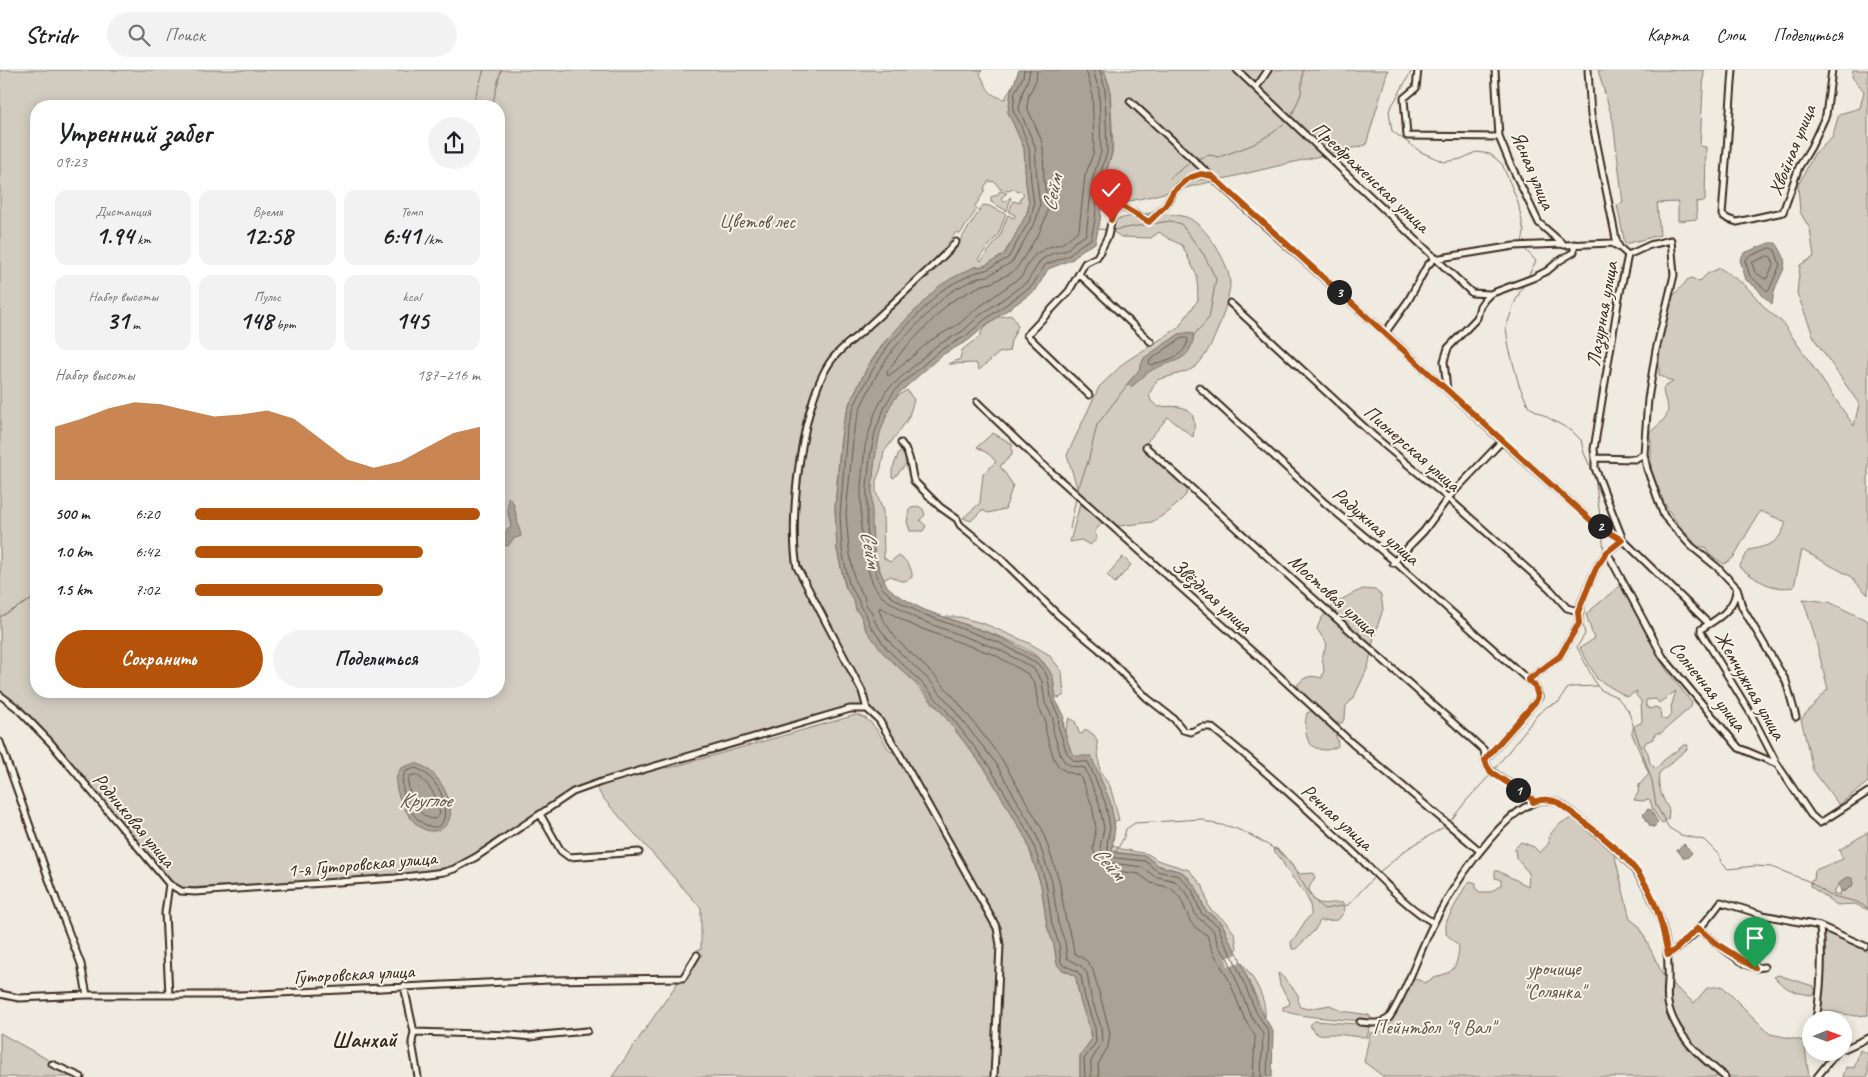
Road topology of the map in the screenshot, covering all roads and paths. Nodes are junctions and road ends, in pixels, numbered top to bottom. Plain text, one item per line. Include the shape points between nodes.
1 (1237, 70) edge
2 (1268, 70) edge
3 (1418, 70) edge
4 (1495, 70) edge
5 (1588, 70) edge
6 (1733, 70) edge
7 (1832, 70) edge
8 (1256, 88) junction
9 (1130, 101) dead end
10 (1499, 137) junction
11 (1212, 176) junction
12 (956, 242) dead end
13 (1563, 244) junction
14 (1574, 244) junction
15 (1619, 247) junction
16 (1628, 255) junction
17 (1436, 259) junction
18 (1079, 274) junction
19 (1490, 294) junction
20 (1230, 303) dead end
21 (1385, 333) junction
22 (1152, 342) dead end
23 (1199, 387) dead end
24 (1447, 390) junction
25 (1088, 395) dead end
26 (977, 402) dead end
27 (1502, 441) junction
28 (901, 443) dead end
29 (1146, 446) dead end
30 (1644, 454) junction
31 (1595, 458) junction
32 (1448, 498) junction
33 (1622, 540) junction
34 (1607, 552) junction
35 (1393, 562) junction
36 (1736, 588) junction
37 (1578, 612) junction
38 (1709, 624) junction
39 (1528, 680) junction
40 (0, 695) edge
41 (867, 709) junction
42 (1796, 717) dead end
43 (0, 742) edge
44 (1485, 760) junction
45 (1777, 764) junction
46 (1868, 792) edge
47 (1533, 802) junction
48 (540, 814) junction
49 (1480, 851) junction
50 (639, 852) dead end
51 (169, 884) junction
52 (1434, 924) junction
53 (1820, 926) junction
54 (1698, 928) junction
55 (1866, 946) dead end
56 (697, 955) dead end
57 (1668, 955) junction
58 (1764, 967) dead end
59 (404, 986) junction
60 (0, 994) edge
61 (87, 995) junction
62 (169, 995) junction
63 (1817, 1011) edge
64 (1360, 1022) dead end
65 (587, 1031) dead end
66 (414, 1032) junction
67 (1868, 1038) edge
68 (1852, 1045) edge
69 (1830, 1061) edge
70 (52, 1064) dead end
71 (81, 1077) edge
72 (418, 1077) edge
73 (994, 1077) edge
74 (1725, 1077) edge
75 (1817, 1077) edge

1 - 8 street, Преображенская улица
2 - 8 street
3 - 10 street via 1416,88 1404,98 1407,136
4 - 10 street, Ясная улица
5 - 15 street, Лазурная улица via 1591,115
6 - 7 street, Хвойная улица via 1722,215 1737,222 1783,212 1799,167 1826,115
8 - 17 street, Преображенская улица
9 - 11 street
10 - 13 street, Ясная улица via 1539,223
11 - 18 street via 1201,174 1189,178 1149,222 1118,204 1097,257 1085,263
11 - 21 street
12 - 41 street via 834,358 819,383 803,442 796,496 795,553 798,567 862,691
13 - 14 street
13 - 17 street via 1514,246
14 - 15 street via 1612,244
14 - 19 street via 1574,252 1547,271
15 - 16 street, Лазурная улица
16 - 30 street, Жемчужная улица via 1671,240 1674,275 1656,350
16 - 31 street, Лазурная улица via 1608,361
17 - 19 street, Преображенская улица via 1472,293
17 - 21 street via 1427,266
18 - 22 street
18 - 25 street via 1069,291 1027,335
19 - 24 street via 1480,306 1477,318 1448,348 1444,361
20 - 32 street, Пионерская улица via 1375,437
21 - 24 street
23 - 35 street, Радужная улица
24 - 27 street
26 - 49 street, Звёздная улица via 1353,744
27 - 32 street
27 - 33 street via 1595,524
28 - 52 street, Речная улица via 912,462 914,481 1183,730 1191,732 1211,727
29 - 44 street, Мостовая улица via 1484,750
30 - 31 street via 1635,459
30 - 36 street, Жемчужная улица via 1664,516
31 - 33 street, Лазурная улица via 1595,468
32 - 35 street via 1424,531
32 - 37 street, Пионерская улица via 1567,608
33 - 34 street
33 - 38 street, Жемчужная улица
34 - 37 street via 1596,568
34 - 45 street, Солнечная улица via 1663,657 1739,748
35 - 39 street, Радужная улица
36 - 38 street, Жемчужная улица via 1736,596 1722,617
36 - 42 street, Жемчужная улица via 1742,606 1786,681
37 - 39 street via 1579,623 1560,656
38 - 45 street, Жемчужная улица via 1701,632
39 - 44 street, Радужная улица via 1535,686 1536,701
40 - 51 street, Родниковая улица via 50,742
41 - 48 street, 1-я Гуторовская улица via 850,709 595,784 573,792
41 - 73 street via 880,720 996,928 1000,945
43 - 61 street via 81,964
44 - 47 street, Мостовая улица via 1492,772
45 - 46 street via 1820,823
47 - 49 street via 1520,809
47 - 57 street via 1547,799 1560,804 1622,856 1638,874 1656,907
48 - 50 street via 561,851 568,857
48 - 51 street, 1-я Гуторовская улица via 476,857 444,872 203,892 181,891
49 - 52 street
51 - 62 street, Родниковая улица via 165,913
52 - 64 street via 1389,1018 1378,1023
53 - 54 street via 1763,915 1721,902
53 - 55 street
53 - 63 street via 1822,973
54 - 57 street
54 - 58 street via 1755,968
56 - 59 street, Гуторовская улица via 683,978
57 - 74 street via 1668,1003 1673,1018 1698,1055
59 - 62 street, Гуторовская улица via 239,995
59 - 66 street
60 - 61 street, Гуторовская улица via 19,998
61 - 62 street, Гуторовская улица
65 - 66 street via 525,1038
66 - 72 street via 412,1042
67 - 68 street
69 - 75 street
70 - 71 street

